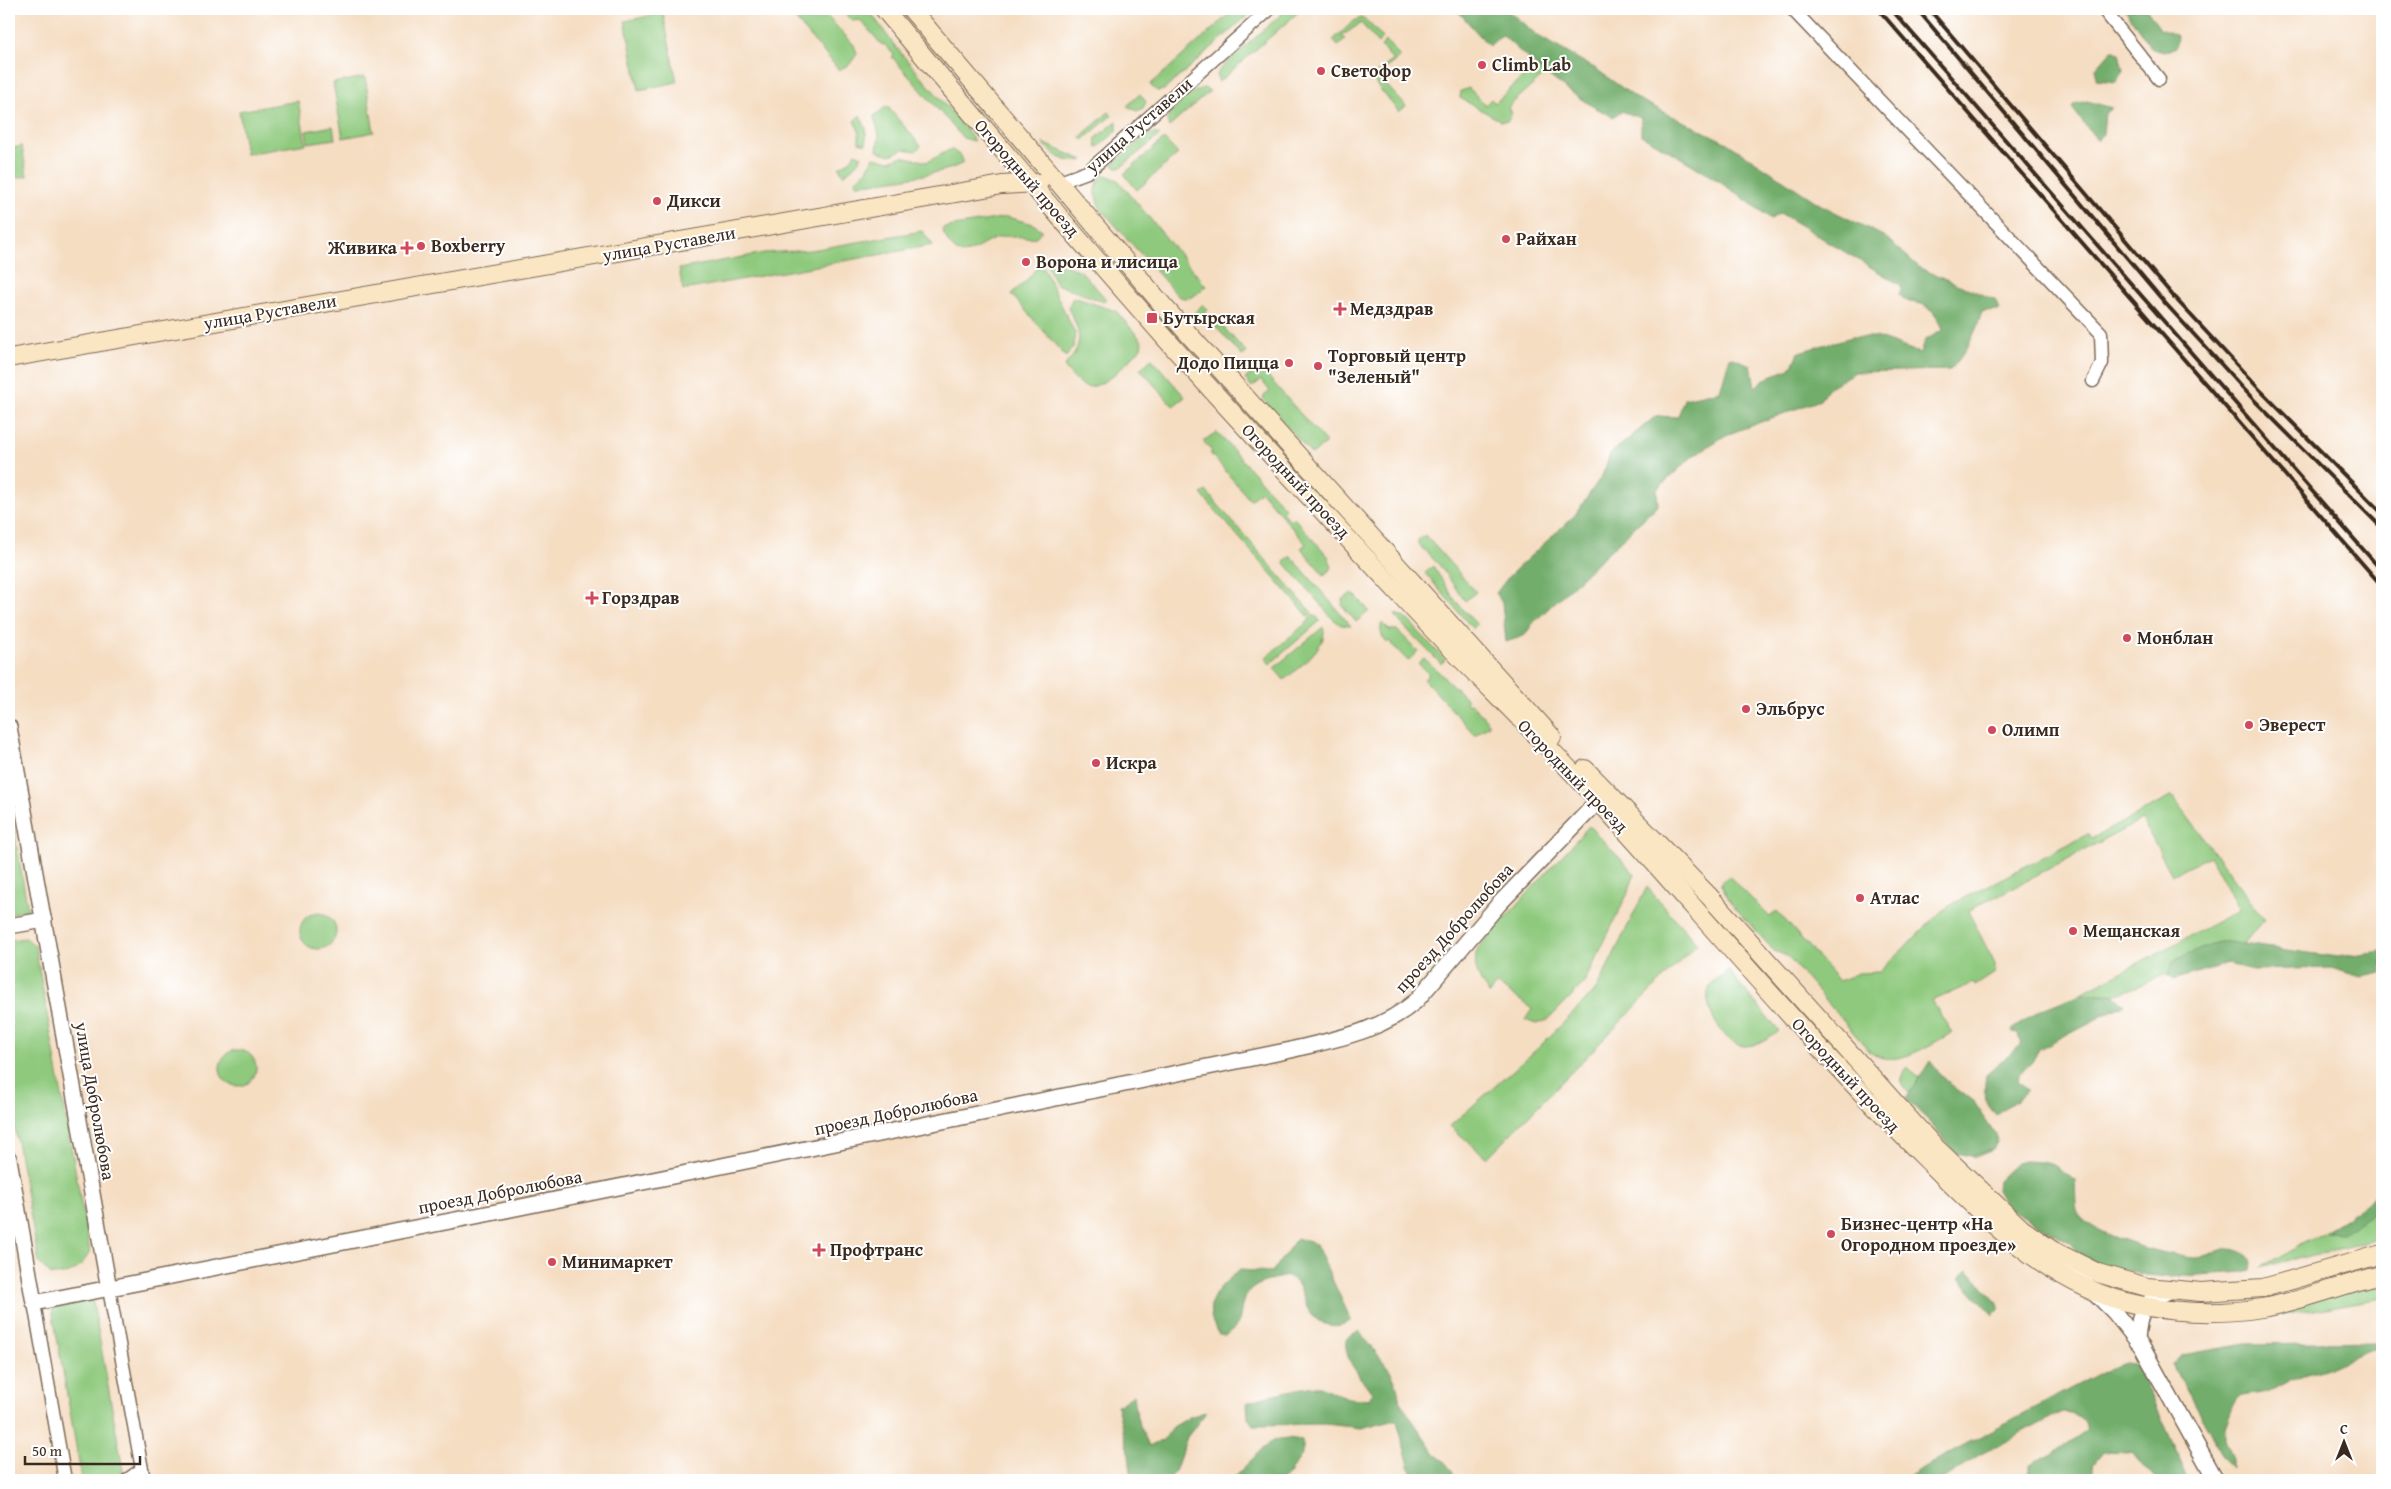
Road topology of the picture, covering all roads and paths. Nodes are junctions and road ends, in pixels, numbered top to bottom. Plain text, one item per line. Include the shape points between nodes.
1 (884, 9) edge
2 (912, 9) edge
3 (1270, 9) edge
4 (1792, 9) edge
5 (2103, 9) edge
6 (2158, 79) dead end
7 (1060, 182) junction
8 (1033, 184) junction
9 (9, 358) edge
10 (2093, 382) dead end
11 (9, 728) edge
12 (1603, 796) junction
13 (44, 920) junction
14 (9, 926) edge
15 (9, 1159) edge
16 (2052, 1250) junction
17 (2382, 1254) edge
18 (2382, 1275) edge
19 (109, 1289) junction
20 (2094, 1291) junction
21 (2169, 1291) junction
22 (34, 1303) junction
23 (2144, 1306) junction
24 (2163, 1309) junction
25 (2140, 1344) junction
26 (143, 1475) edge
27 (65, 1480) edge
28 (126, 1480) edge
29 (2216, 1480) edge

1 - 8 main road, Огородный проезд
2 - 7 main road, Огородный проезд
3 - 7 street, улица Руставели via 1087,172
4 - 10 street via 2101,333 2102,363
5 - 6 street
7 - 8 main road, улица Руставели
7 - 12 main road, Огородный проезд via 1166,309
8 - 9 main road, улица Руставели via 1002,185
8 - 12 main road, Огородный проезд via 1208,387 1440,639
11 - 13 street, улица Добролюбова
12 - 16 main road, Огородный проезд via 1710,896 1932,1144 2022,1229
12 - 19 street, проезд Добролюбова via 1499,904 1416,1002 1400,1015 1356,1034 812,1148
12 - 20 main road, Огородный проезд via 1871,1105 2013,1241 2044,1264
13 - 14 street
13 - 19 street, улица Добролюбова
15 - 22 street
16 - 20 street
16 - 21 main road, Огородный проезд via 2098,1273
17 - 21 main road, Огородный проезд via 2264,1288
18 - 24 main road, Огородный проезд via 2266,1307 2234,1311
19 - 22 street, проезд Добролюбова
19 - 26 street, улица Добролюбова
20 - 23 main road, Огородный проезд
20 - 25 street
21 - 23 street via 2155,1296
22 - 27 street
23 - 24 main road, Огородный проезд
23 - 25 street via 2139,1318
24 - 25 street via 2154,1311 2146,1320
25 - 29 street
26 - 28 street

